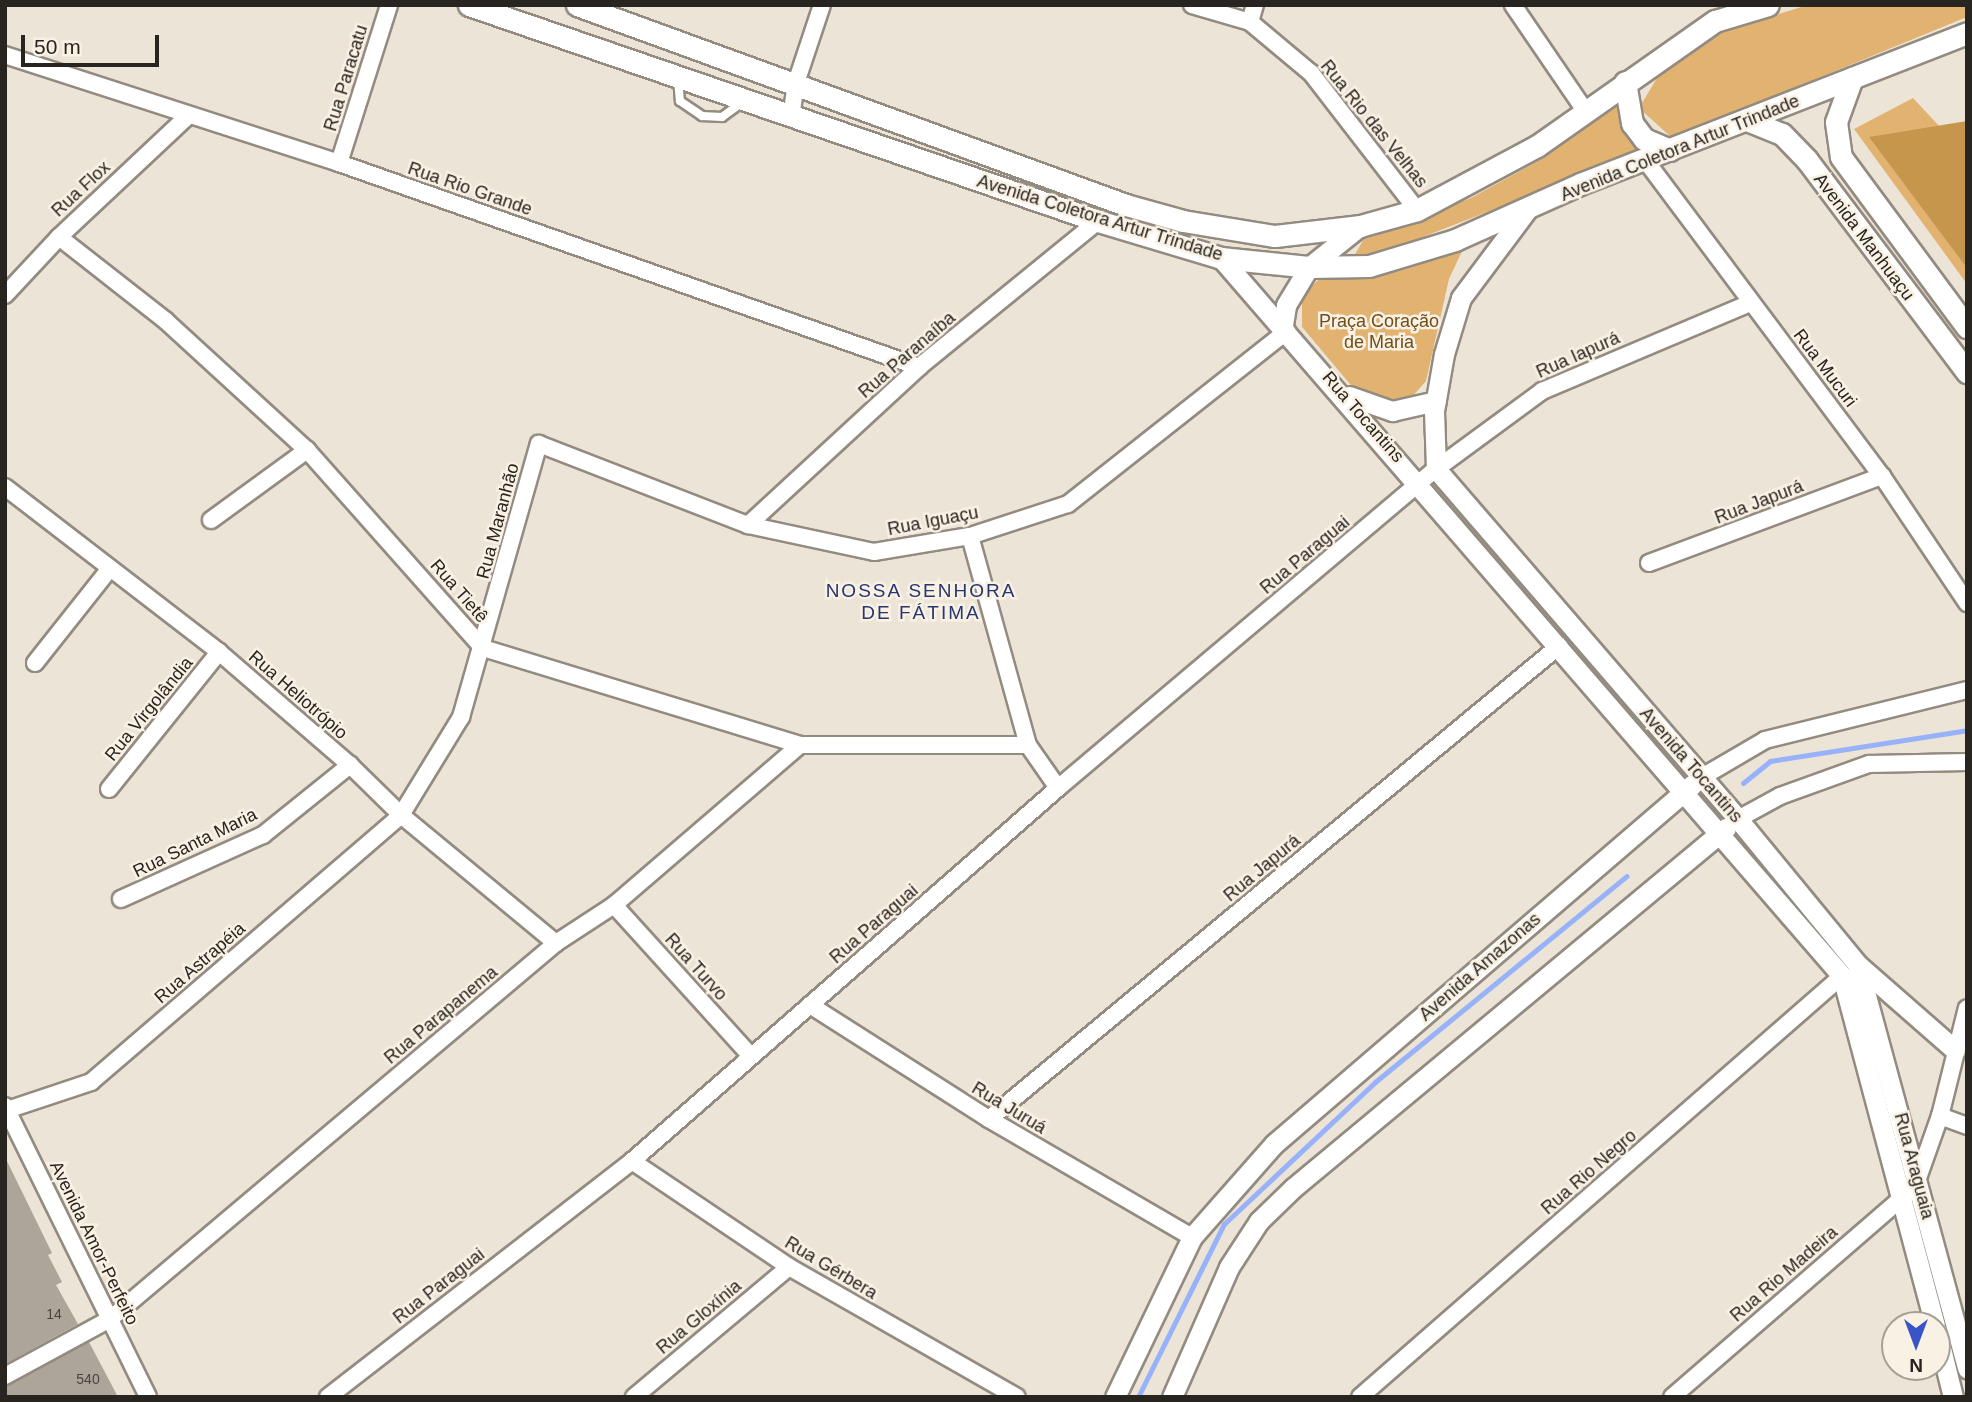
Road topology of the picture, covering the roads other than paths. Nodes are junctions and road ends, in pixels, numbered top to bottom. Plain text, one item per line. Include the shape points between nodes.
1 (389, 5) edge
2 (469, 5) edge
3 (577, 5) edge
4 (822, 5) edge
5 (1192, 5) edge
6 (1255, 5) edge
7 (1513, 5) edge
8 (1768, 5) edge
9 (606, 10) edge
10 (1721, 13) edge
11 (1250, 22) junction
12 (1967, 33) edge
13 (5, 55) edge
14 (1852, 78) junction
15 (1625, 82) junction
16 (796, 83) junction
17 (1586, 112) junction
18 (188, 116) junction
19 (791, 118) junction
20 (1747, 120) junction
21 (1670, 150) junction
22 (1646, 161) junction
23 (340, 163) junction
24 (1417, 210) junction
25 (1526, 211) junction
26 (1098, 221) junction
27 (1360, 226) junction
28 (59, 237) junction
29 (1221, 258) junction
30 (1309, 267) junction
31 (5, 295) edge
32 (1750, 303) junction
33 (1967, 327) edge
34 (1285, 328) junction
35 (919, 367) junction
36 (1967, 372) edge
37 (1342, 392) junction
38 (1436, 401) junction
39 (539, 444) joint
40 (307, 450) junction
41 (1436, 468) junction
42 (1882, 476) junction
43 (1420, 483) junction
44 (5, 487) edge
45 (211, 520) dead end
46 (748, 525) junction
47 (970, 536) junction
48 (1649, 563) dead end
49 (108, 570) junction
50 (1967, 603) edge
51 (1559, 646) junction
52 (483, 648) junction
53 (219, 652) junction
54 (35, 663) dead end
55 (1967, 690) edge
56 (800, 745) junction
57 (1028, 745) junction
58 (1967, 762) edge
59 (351, 765) junction
60 (1702, 777) junction
61 (109, 789) dead end
62 (1058, 789) junction
63 (1683, 792) junction
64 (401, 816) junction
65 (1738, 818) junction
66 (1716, 835) junction
67 (121, 900) dead end
68 (614, 905) junction
69 (556, 943) junction
70 (1850, 971) junction
71 (810, 1004) junction
72 (1967, 1007) edge
73 (1955, 1050) junction
74 (750, 1055) junction
75 (6, 1108) edge
76 (1940, 1115) junction
77 (989, 1119) junction
78 (1967, 1126) edge
79 (632, 1161) junction
80 (1918, 1178) junction
81 (1904, 1196) junction
82 (1192, 1237) junction
83 (789, 1267) junction
84 (1932, 1311) edge
85 (110, 1319) junction
86 (1967, 1368) edge
87 (5, 1376) edge
88 (637, 1396) edge
89 (148, 1397) edge
90 (328, 1397) edge
91 (1017, 1397) edge
92 (1115, 1397) edge
93 (1172, 1397) edge
94 (1360, 1397) edge
95 (1672, 1397) edge

1 - 23 street, Rua Paracatu
2 - 19 main road, Avenida Coletora Artur Trindade
3 - 9 main road, Avenida Coletora Artur Trindade
4 - 16 street
5 - 11 street, Rua Rio das Velhas
6 - 11 street
7 - 17 street
8 - 10 main road, Avenida Coletora Artur Trindade
9 - 16 main road, Avenida Coletora Artur Trindade
10 - 15 main road, Avenida Coletora Artur Trindade
11 - 24 street, Rua Rio das Velhas via 1311,73
12 - 14 main road, Avenida Coletora Artur Trindade
13 - 18 street, Rua Rio Grande
14 - 20 main road, Avenida Coletora Artur Trindade
14 - 33 main road, Avenida Manhuaçu via 1836,122 1841,157
15 - 17 main road, Avenida Coletora Artur Trindade
15 - 21 main road via 1632,123 1644,139
16 - 19 street
16 - 27 main road, Avenida Coletora Artur Trindade via 1183,221 1275,236
17 - 24 main road, Avenida Coletora Artur Trindade via 1537,146
18 - 23 street, Rua Rio Grande
18 - 28 street, Rua Flox
19 - 26 main road, Avenida Coletora Artur Trindade
20 - 21 main road, Avenida Coletora Artur Trindade
20 - 36 main road, Avenida Manhuaçu via 1782,134 1807,160
21 - 22 main road, Avenida Coletora Artur Trindade
22 - 25 main road, Avenida Coletora Artur Trindade via 1580,184
22 - 32 street, Rua Mucuri
23 - 35 street, Rua Rio Grande
24 - 27 main road, Avenida Coletora Artur Trindade
25 - 30 main road, Avenida Coletora Artur Trindade via 1455,240 1369,266
25 - 38 street via 1461,298
26 - 29 main road, Avenida Coletora Artur Trindade
26 - 35 street, Rua Paranaíba
27 - 30 street
28 - 31 street, Rua Flox
28 - 40 street, Rua Tietê via 166,321
29 - 30 main road, Avenida Coletora Artur Trindade
29 - 34 street, Rua Tocantins
30 - 34 street via 1286,305
32 - 41 street, Rua Iapurá via 1542,391
32 - 42 street, Rua Mucuri
34 - 37 street, Rua Tocantins
34 - 47 street, Rua Iguaçu via 1068,504
35 - 46 street, Rua Paranaíba
37 - 38 street via 1392,411
37 - 43 street, Rua Tocantins
38 - 41 street
39 - 46 street, Rua Iguaçu
39 - 52 street, Rua Maranhão
40 - 45 street
40 - 52 street, Rua Tietê
41 - 43 street, Rua Paraguai
41 - 60 street, Avenida Tocantins
42 - 48 street, Rua Japurá
42 - 50 street, Rua Mucuri
43 - 51 street, Avenida Tocantins
43 - 62 street, Rua Paraguai
44 - 49 street, Rua Heliotrópio
46 - 47 street, Rua Iguaçu via 874,552
47 - 57 street
49 - 53 street, Rua Heliotrópio
49 - 54 street
51 - 63 street, Avenida Tocantins
51 - 77 street, Rua Japurá
52 - 56 street, Rua Tietê
52 - 64 street, Rua Maranhão via 461,717
53 - 59 street, Rua Heliotrópio
53 - 61 street, Rua Virgolândia
55 - 60 street, Avenida Amazonas via 1765,740
56 - 57 street, Rua Tietê
56 - 68 street, Rua Parapanema
57 - 62 street
58 - 65 street via 1869,764 1780,796
59 - 64 street, Rua Heliotrópio
59 - 67 street, Rua Santa Maria via 263,835
60 - 63 street, Avenida Amazonas
60 - 65 street, Avenida Tocantins
62 - 71 street, Rua Paraguai
63 - 66 street, Avenida Tocantins
63 - 82 street, Avenida Amazonas via 1275,1144
64 - 69 street, Rua Heliotrópio
64 - 75 street, Rua Astrapéia via 91,1082
65 - 66 street
65 - 70 street, Avenida Tocantins
66 - 70 street, Avenida Tocantins
66 - 93 street via 1259,1221 1229,1267
68 - 69 street, Rua Parapanema
68 - 74 street, Rua Turvo
69 - 85 street, Rua Parapanema
70 - 73 street, Avenida Tocantins
70 - 80 street, Rua Araguaia
70 - 81 street, Rua Araguaia
70 - 94 street, Rua Rio Negro
71 - 74 street, Rua Paraguai
71 - 77 street, Rua Juruá
72 - 73 street, Rua Rio Madeira
73 - 76 street, Rua Rio Madeira
74 - 79 street, Rua Paraguai
75 - 85 street, Avenida Amor-Perfeito
76 - 78 street
76 - 80 street, Rua Rio Madeira
77 - 82 street, Rua Juruá
79 - 83 street, Rua Gérbera
79 - 90 street, Rua Paraguai
80 - 81 street, Rua Rio Madeira
80 - 86 street, Rua Araguaia
81 - 84 street, Rua Araguaia
81 - 95 street, Rua Rio Madeira
82 - 92 street, Avenida Amazonas
83 - 88 street, Rua Gloxínia
83 - 91 street, Rua Gérbera
85 - 87 street, Rua Parapanema
85 - 89 street, Avenida Amor-Perfeito

